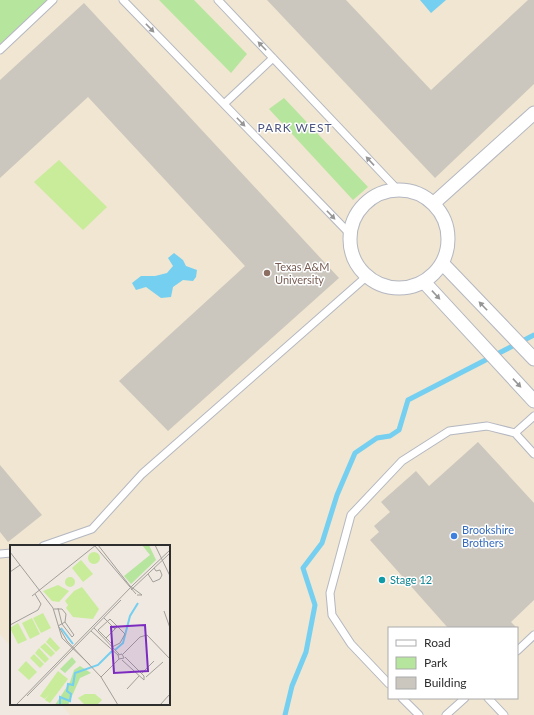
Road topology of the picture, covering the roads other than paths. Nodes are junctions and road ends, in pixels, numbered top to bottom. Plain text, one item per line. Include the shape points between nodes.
1 (53, 0) edge
2 (123, 0) edge
3 (218, 0) edge
4 (0, 50) edge
5 (273, 58) junction
6 (224, 104) junction
7 (534, 112) edge
8 (397, 190) junction
9 (434, 203) junction
10 (350, 233) junction
11 (443, 264) junction
12 (366, 277) junction
13 (424, 282) junction
14 (530, 355) edge
15 (534, 401) edge
16 (534, 416) edge
17 (515, 433) junction
18 (534, 454) edge
19 (46, 545) edge
20 (10, 553) edge
21 (0, 554) edge
22 (534, 635) edge
23 (518, 650) edge
24 (388, 683) edge
25 (403, 699) edge
26 (464, 699) edge
27 (489, 699) edge
28 (419, 715) edge
29 (446, 715) edge
30 (504, 715) edge

1 - 4 lane
2 -> 6 lane
5 -> 3 lane
5 - 6 lane
8 -> 5 lane
6 -> 10 lane
7 - 9 street
8 - 9 street via 423,195
8 - 10 street via 380,193 365,203 355,217
9 - 11 street via 444,216 449,232
10 - 12 street via 350,249 356,264
11 - 13 street
14 -> 11 street
12 - 13 street via 384,287 404,289
12 - 19 lane via 142,474 92,529
13 -> 15 street
16 - 17 lane
17 - 18 lane
17 - 24 lane via 487,426 449,431 402,461 351,515 330,593 332,614 351,644
20 - 21 lane
22 - 23 lane
25 - 28 lane
26 - 29 lane
27 - 30 lane

